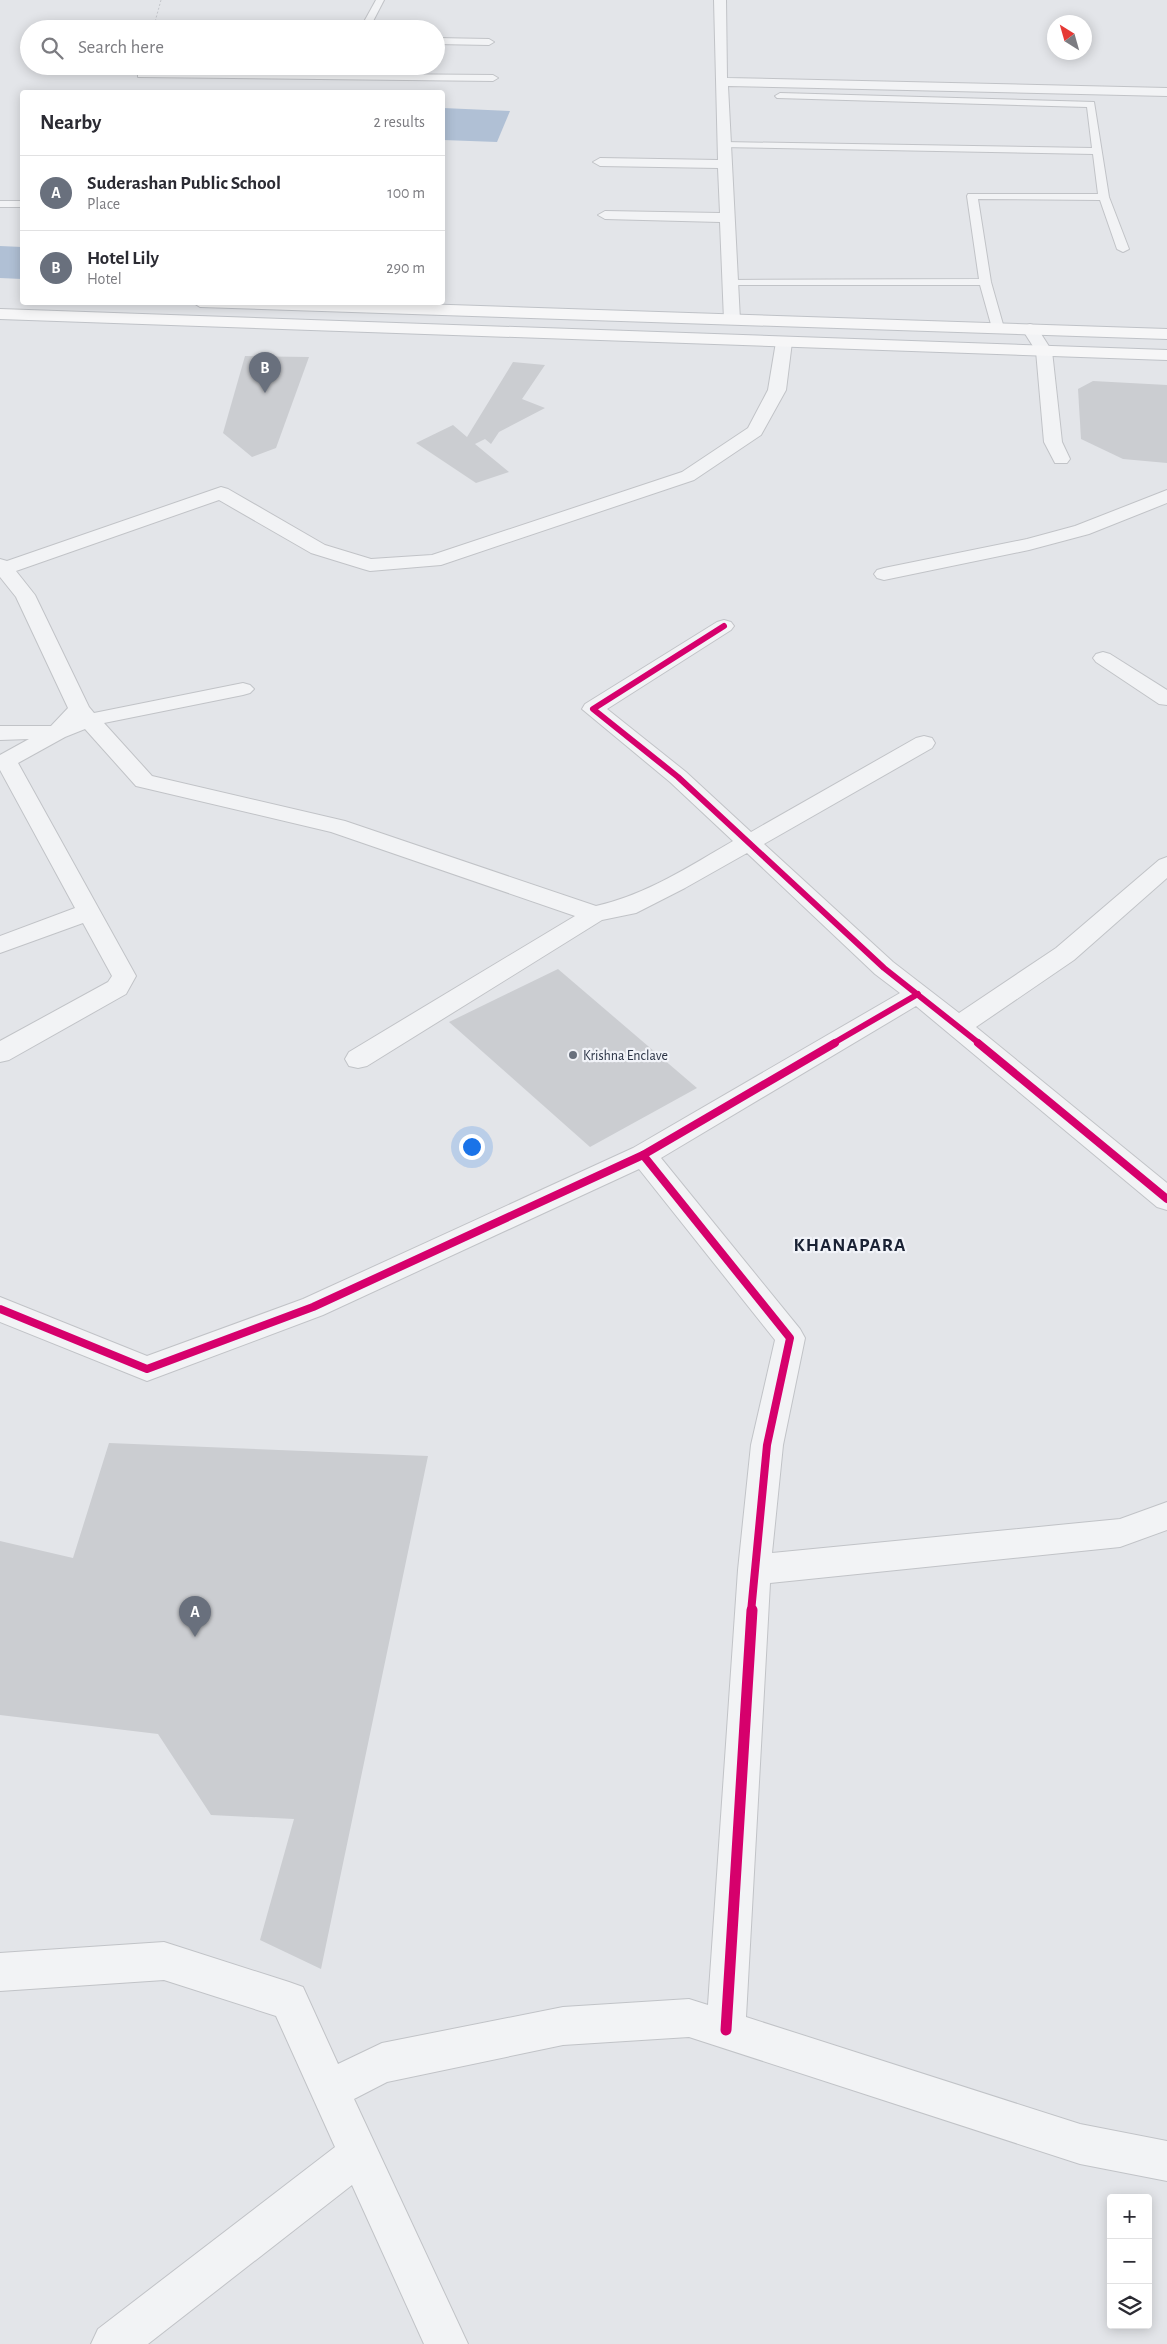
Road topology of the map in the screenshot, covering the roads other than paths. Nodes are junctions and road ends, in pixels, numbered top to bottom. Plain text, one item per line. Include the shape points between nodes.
1 (380, 0) edge
2 (720, 0) edge
3 (369, 20) edge
4 (445, 41) edge
5 (489, 42) dead end
6 (141, 75) dead end
7 (344, 76) edge
8 (493, 78) dead end
9 (721, 82) junction
10 (1167, 92) edge
11 (780, 96) dead end
12 (724, 145) junction
13 (1098, 151) junction
14 (600, 162) dead end
15 (725, 164) junction
16 (1104, 197) junction
17 (0, 204) edge
18 (20, 204) edge
19 (605, 215) dead end
20 (728, 218) junction
21 (1123, 249) dead end
22 (730, 282) junction
23 (985, 282) junction
24 (289, 305) edge
25 (0, 314) edge
26 (732, 320) junction
27 (998, 328) junction
28 (1030, 330) junction
29 (1167, 334) edge
30 (784, 342) junction
31 (1044, 351) junction
32 (1167, 355) edge
33 (1062, 459) dead end
34 (1167, 496) edge
35 (2, 567) edge
36 (884, 574) dead end
37 (724, 626) dead end
38 (1103, 658) dead end
39 (243, 689) dead end
40 (1167, 700) edge
41 (84, 715) junction
42 (57, 732) junction
43 (0, 733) edge
44 (924, 743) dead end
45 (748, 842) junction
46 (1167, 866) edge
47 (88, 912) junction
48 (595, 914) junction
49 (0, 945) edge
50 (918, 994) junction
51 (958, 1026) junction
52 (0, 1053) edge
53 (358, 1059) dead end
54 (643, 1155) junction
55 (1167, 1199) edge
56 (0, 1309) edge
57 (1167, 1516) edge
58 (754, 1570) junction
59 (0, 1972) edge
60 (726, 2030) junction
61 (330, 2090) junction
62 (359, 2154) junction
63 (1167, 2161) edge
64 (113, 2344) edge
65 (446, 2344) edge

1 - 3 lane
2 - 9 street
4 - 5 lane
6 - 7 lane
7 - 8 lane
9 - 10 street
9 - 12 street
11 - 13 lane via 1091,104
12 - 13 lane
12 - 15 street
13 - 16 lane
14 - 15 street
15 - 20 street
16 - 21 lane
16 - 23 lane via 972,196
17 - 18 lane
19 - 20 street
20 - 22 street
22 - 23 lane
22 - 26 street
23 - 27 lane
24 - 26 main road
25 - 30 main road
26 - 27 main road
27 - 28 main road
28 - 29 main road
28 - 31 street
30 - 31 main road
30 - 35 street via 776,390 755,431 688,476 434,561 370,565 318,549 222,493
31 - 32 main road
31 - 33 street via 1053,442
34 - 36 street via 1082,530
35 - 41 street via 25,595
37 - 45 street via 593,709 678,777
38 - 40 street
39 - 41 street
41 - 42 street
41 - 48 street via 144,781 338,826
42 - 43 street
42 - 47 street via 6,761
44 - 45 street
45 - 48 street via 628,907
45 - 50 street via 884,968
46 - 51 street via 1064,954
47 - 49 street
47 - 52 street via 124,976 117,988
48 - 53 street
50 - 51 street
50 - 54 street
51 - 55 street
54 - 56 street via 313,1307 147,1369
54 - 58 street via 790,1338 767,1445
57 - 58 street via 1120,1533
58 - 60 street
59 - 61 street via 164,1961 289,2001
60 - 61 street via 689,2018 563,2026 382,2063
60 - 63 street via 1080,2144
61 - 62 street
62 - 64 street
62 - 65 street

